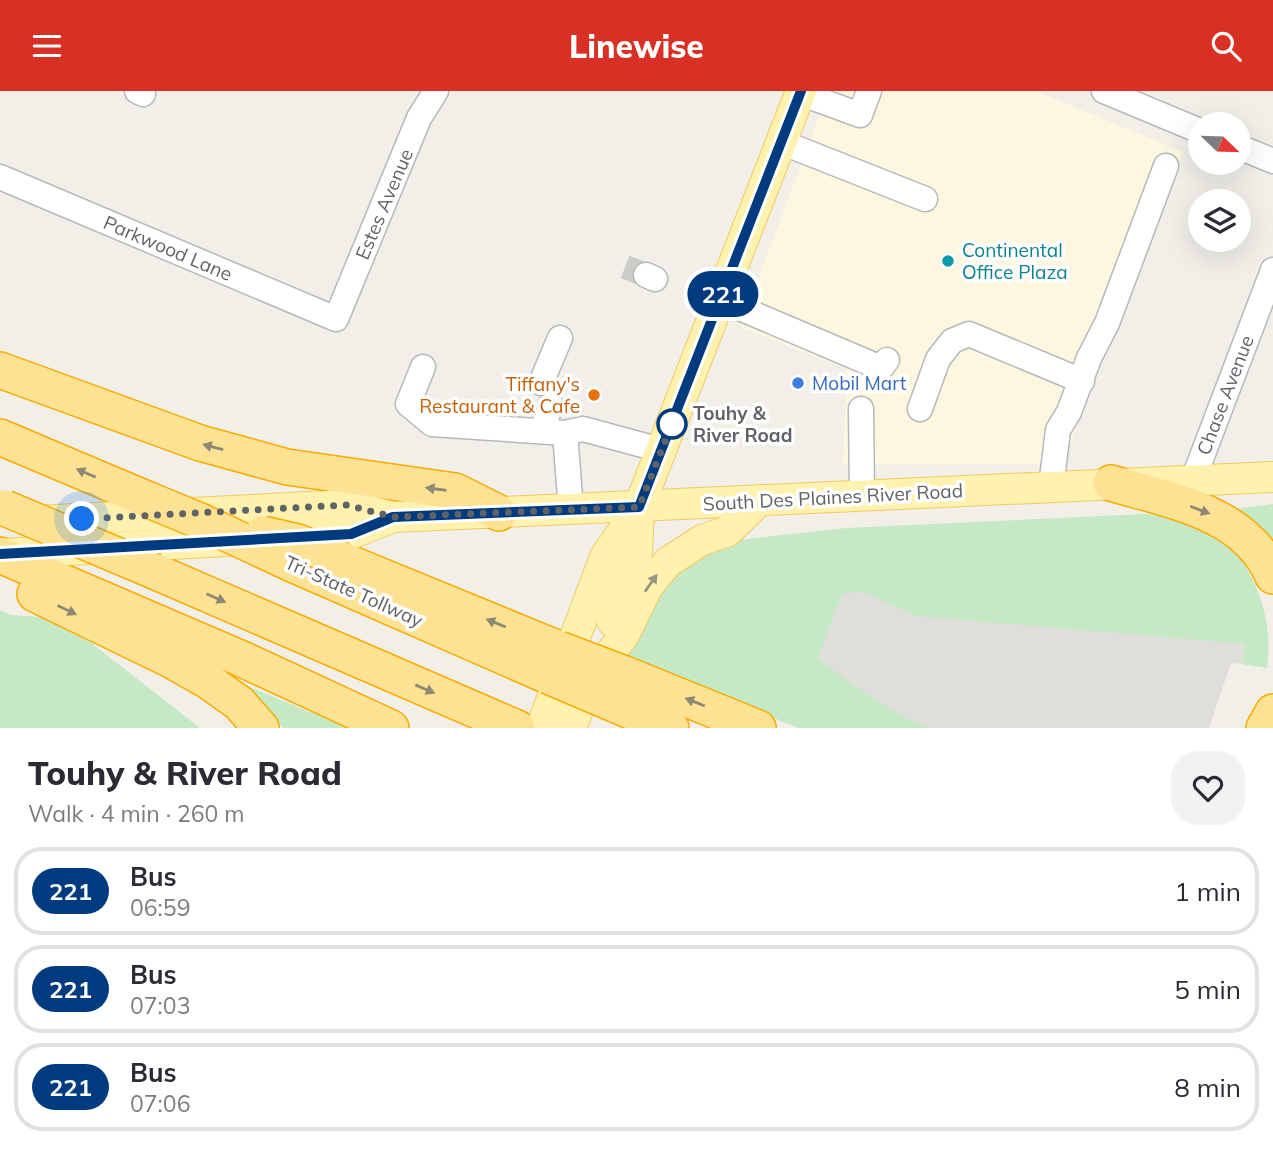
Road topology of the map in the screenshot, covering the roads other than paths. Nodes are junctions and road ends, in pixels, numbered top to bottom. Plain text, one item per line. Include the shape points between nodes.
1 (436, 91) edge
2 (869, 91) edge
3 (1104, 91) edge
4 (801, 92) edge
5 (1188, 126) edge
6 (781, 142) junction
7 (1251, 152) edge
8 (1273, 161) edge
9 (1166, 166) dead end
10 (0, 177) edge
11 (925, 199) dead end
12 (1273, 270) edge
13 (720, 300) junction
14 (336, 319) joint
15 (560, 338) dead end
16 (887, 360) dead end
17 (423, 367) dead end
18 (0, 370) edge
19 (1082, 381) junction
20 (541, 383) dead end
21 (551, 405) dead end
22 (861, 409) dead end
23 (920, 409) dead end
24 (553, 432) junction
25 (0, 437) edge
26 (661, 450) junction
27 (1273, 477) edge
28 (1193, 480) junction
29 (1111, 483) junction
30 (1051, 487) junction
31 (862, 497) junction
32 (760, 500) junction
33 (639, 507) junction
34 (571, 510) junction
35 (2, 512) edge
36 (499, 513) junction
37 (393, 517) junction
38 (200, 521) junction
39 (1, 566) edge
40 (1273, 576) edge
41 (242, 659) junction
42 (554, 662) junction
43 (609, 687) junction
44 (1273, 712) edge
45 (261, 728) edge
46 (391, 728) edge
47 (418, 728) edge
48 (517, 728) edge
49 (541, 728) edge
50 (571, 728) edge
51 (671, 728) edge
52 (758, 728) edge
53 (1265, 728) edge

1 - 14 street, Estes Avenue via 419,118
2 - 4 street via 860,115
3 - 5 street
4 - 6 main road
6 - 11 street
6 - 13 main road
7 - 8 street
9 - 19 street
10 - 14 street, Parkwood Lane
12 - 28 street, Chase Avenue
13 - 16 street via 881,369
13 - 26 main road
15 - 20 street
17 - 24 street via 408,404 432,424
36 -> 18 highway via 455,491 287,467 200,443
19 - 23 street via 969,334 952,341 938,359
19 - 30 street via 1058,430
21 - 24 street
22 - 31 street
24 - 26 street via 583,429
24 - 34 street
38 -> 25 highway, Tri-State Tollway, bridge
26 - 33 main road
27 - 28 main road, South Des Plaines River Road
28 - 29 main road, South Des Plaines River Road
29 - 30 main road, South Des Plaines River Road
29 -> 40 highway via 1219,518 1252,542
30 - 31 main road, South Des Plaines River Road
31 - 32 main road, South Des Plaines River Road
32 - 33 main road, South Des Plaines River Road
43 -> 32 main road via 624,635 648,586 668,562 702,540 728,531
33 - 34 main road, South Des Plaines River Road
33 - 43 main road via 637,555
33 - 49 main road via 605,557
34 - 36 main road, South Des Plaines River Road
35 - 37 main road, South Des Plaines River Road via 347,505
35 -> 48 highway, bridge via 154,571
36 - 37 main road, South Des Plaines River Road
37 - 39 main road, South Des Plaines River Road via 351,534
38 - 42 highway, Tri-State Tollway, bridge via 290,563
42 -> 38 highway, bridge via 298,542
39 - 41 highway via 53,577
39 -> 45 highway via 171,660 239,703
41 - 46 highway
41 - 47 highway via 327,688
42 - 43 highway, Tri-State Tollway, bridge
43 - 50 main road
43 - 51 highway, Tri-State Tollway
52 -> 43 highway
44 - 53 highway

